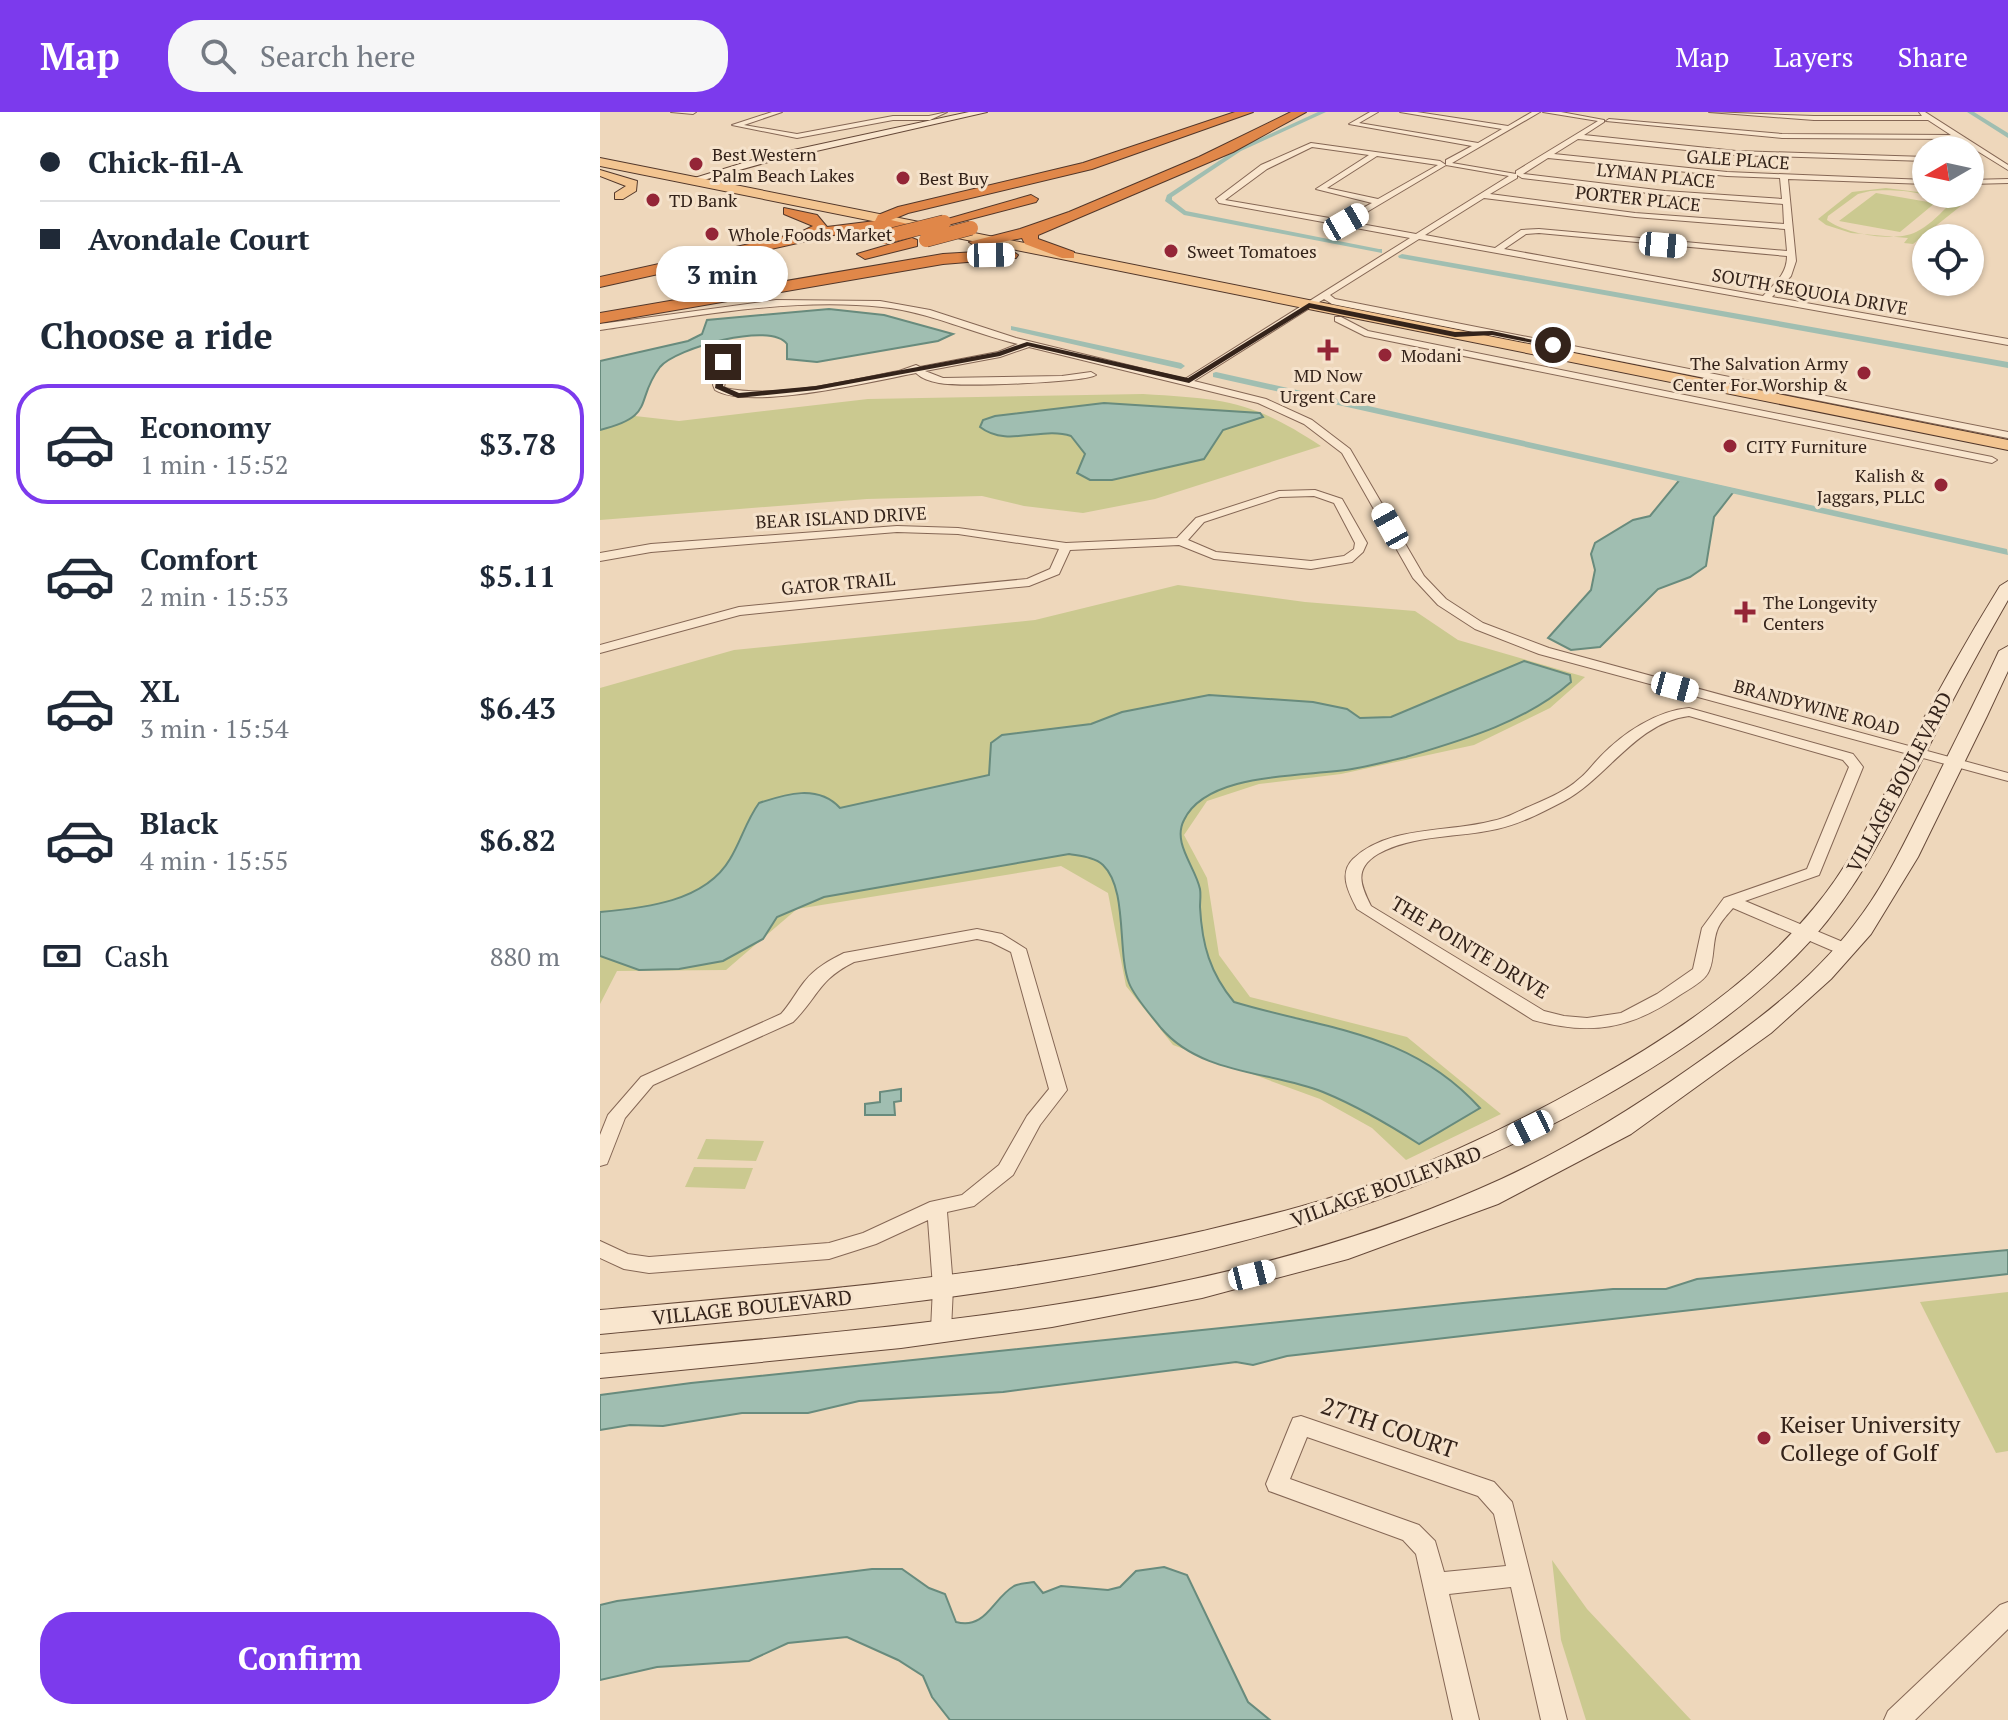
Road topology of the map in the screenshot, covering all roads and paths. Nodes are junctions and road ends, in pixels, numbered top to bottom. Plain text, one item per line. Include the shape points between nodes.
1 (674, 112) edge
2 (693, 112) edge
3 (779, 112) edge
4 (982, 112) edge
5 (1250, 112) edge
6 (1284, 112) edge
7 (1300, 112) edge
8 (1375, 112) edge
9 (1403, 112) edge
10 (1537, 112) edge
11 (1546, 112) edge
12 (1618, 112) edge
13 (1712, 112) edge
14 (1921, 112) edge
15 (940, 116) edge
16 (1930, 118) junction
17 (1604, 120) junction
18 (748, 122) junction
19 (1510, 128) junction
20 (815, 133) junction
21 (1958, 136) edge
22 (1578, 137) junction
23 (1912, 137) edge
24 (1479, 145) junction
25 (1984, 152) edge
26 (1378, 153) junction
27 (1548, 156) junction
28 (1984, 158) edge
29 (1993, 158) junction
30 (1912, 159) edge
31 (600, 162) edge
32 (1446, 164) junction
33 (2008, 168) edge
34 (600, 172) edge
35 (1516, 175) junction
36 (1784, 178) junction
37 (688, 179) junction
38 (2008, 181) edge
39 (1912, 182) edge
40 (1984, 182) edge
41 (1068, 187) dead end
42 (1082, 195) dead end
43 (619, 196) dead end
44 (1484, 196) junction
45 (1219, 199) joint
46 (1380, 202) junction
47 (1787, 202) junction
48 (919, 205) junction
49 (844, 210) junction
50 (789, 211) junction
51 (911, 224) joint
52 (1341, 224) junction
53 (861, 225) junction
54 (884, 227) junction
55 (1789, 227) junction
56 (1037, 228) junction
57 (1417, 238) junction
58 (977, 239) junction
59 (792, 240) junction
60 (946, 251) junction
61 (1495, 252) junction
62 (1792, 254) junction
63 (1010, 255) junction
64 (1068, 255) junction
65 (600, 282) edge
66 (1179, 283) junction
67 (600, 291) edge
68 (1325, 295) junction
69 (1765, 299) junction
70 (600, 304) edge
71 (1304, 308) junction
72 (600, 318) edge
73 (600, 327) edge
74 (1476, 342) junction
75 (2008, 342) edge
76 (1032, 345) junction
77 (715, 360) dead end
78 (916, 368) junction
79 (1091, 375) dead end
80 (1659, 379) junction
81 (1189, 380) junction
82 (1863, 420) junction
83 (2008, 435) edge
84 (2008, 445) edge
85 (2000, 457) edge
86 (1180, 541) junction
87 (1066, 547) junction
88 (600, 557) edge
89 (2008, 586) edge
90 (600, 649) edge
91 (2007, 658) edge
92 (1710, 696) junction
93 (1697, 715) junction
94 (1916, 753) junction
95 (1954, 764) junction
96 (2008, 777) edge
97 (2008, 784) edge
98 (1730, 901) junction
99 (1805, 931) junction
100 (1844, 949) junction
101 (600, 1159) edge
102 (937, 1207) junction
103 (600, 1249) edge
104 (943, 1287) junction
105 (600, 1322) edge
106 (941, 1330) junction
107 (600, 1366) edge
108 (1519, 1575) junction
109 (1438, 1584) junction
110 (2008, 1613) edge
111 (1466, 1720) edge
112 (1554, 1720) edge
113 (1897, 1720) edge

1 - 2 street
3 - 18 street
4 - 15 street
5 - 41 highway
5 - 48 highway via 1087,166
6 - 42 highway via 1198,152
7 - 56 highway via 1168,176
8 - 24 street via 1352,124
9 - 19 street
10 - 19 street
11 - 17 street
12 - 17 street
13 - 16 street
14 - 16 street
15 - 20 street via 893,118
15 - 37 street
16 - 21 street
17 - 22 street
17 - 23 street via 1782,136
18 - 20 street
18 - 20 street via 735,125 791,136
19 - 24 street
22 - 27 street
22 - 30 street via 1736,153
24 - 32 street
25 - 29 street
26 - 32 street, LYMAN PLACE
26 - 45 street, LYMAN PLACE via 1311,145 1264,167
26 - 46 street via 1320,189
27 - 35 street
27 - 36 street, GALE PLACE
28 - 29 street
29 - 33 street
31 - 37 main road
32 - 35 street, LYMAN PLACE
32 - 46 street
34 - 43 main road via 633,184
34 - 50 main road
35 - 44 street
35 - 47 street, LYMAN PLACE
36 - 39 street, GALE PLACE
36 - 47 street
37 - 49 main road
38 - 40 street
44 - 55 street, PORTER PLACE
44 - 57 street
45 - 52 street, SOUTH SEQUOIA DRIVE
46 - 52 street
47 - 55 street
48 - 49 highway
48 - 54 highway
49 - 54 main road
50 - 53 main road
50 - 59 highway via 821,225
51 - 54 highway
51 - 58 main road
52 - 57 street, SOUTH SEQUOIA DRIVE
53 - 54 highway
53 - 59 highway
54 - 58 highway, bridge via 944,222 1044,201
54 - 60 main road
54 - 67 highway
55 - 62 street
56 - 58 highway
56 - 64 highway via 1030,241
57 - 61 street, SOUTH SEQUOIA DRIVE
57 - 68 street
58 - 60 highway
58 - 63 main road
58 - 64 main road
58 - 70 highway, bridge via 912,243
59 - 65 highway
60 - 63 highway
60 - 72 highway
61 - 62 street via 1524,232 1539,231
61 - 69 street, SOUTH SEQUOIA DRIVE
62 - 69 street via 1787,276
63 - 66 main road
64 - 66 main road
66 - 71 main road
66 - 71 main road via 1221,287
68 - 71 street
68 - 74 street
69 - 75 street, SOUTH SEQUOIA DRIVE
71 - 74 main road via 1338,319
71 - 74 main road
71 - 81 street
73 - 76 street, BRANDYWINE ROAD via 766,304 847,301 927,312
74 - 80 main road
74 - 80 street
76 - 78 street via 1004,357
76 - 81 street, BRANDYWINE ROAD
77 - 78 street via 724,367 719,388 738,395 816,388
78 - 79 street via 942,381
80 - 82 main road
81 - 92 street, BRANDYWINE ROAD via 1280,408 1335,441 1357,465 1419,578 1459,614 1530,647
82 - 83 street
82 - 84 main road
82 - 85 main road
86 - 86 street via 1206,518 1279,494 1308,492 1341,504 1361,547 1342,562 1311,565 1214,555
86 - 87 street, BEAR ISLAND DRIVE
87 - 88 street, BEAR ISLAND DRIVE via 906,529 651,548
87 - 90 street, GATOR TRAIL via 1055,571 1029,582 739,611
89 - 94 street, VILLAGE BOULEVARD
91 - 95 street, VILLAGE BOULEVARD
92 - 93 street
92 - 94 street, BRANDYWINE ROAD
93 - 98 street, THE POINTE DRIVE via 1848,757 1856,767 1814,872
93 - 98 street, THE POINTE DRIVE via 1663,717 1608,758 1583,785 1498,825 1384,845 1360,863 1353,887 1365,909 1528,1009 1577,1023 1648,1011 1701,971 1710,928
94 - 95 street, BRANDYWINE ROAD
94 - 99 street, VILLAGE BOULEVARD via 1864,853
95 - 96 street
95 - 97 street
95 - 100 street, VILLAGE BOULEVARD via 1904,866
98 - 99 street
99 - 100 street
99 - 104 street, VILLAGE BOULEVARD via 1743,990 1659,1052 1585,1099 1477,1154 1277,1226 1087,1268
100 - 106 street, VILLAGE BOULEVARD via 1782,1011 1669,1100 1585,1149 1464,1205 1370,1241 1158,1298 1003,1325
101 - 102 street via 623,1106 647,1081 787,1018 832,966 850,957 977,934 1018,949 1058,1090 1033,1121 1006,1170 967,1201
102 - 103 street via 829,1251 649,1265
102 - 104 street
104 - 105 street, VILLAGE BOULEVARD
104 - 106 street
106 - 107 street, VILLAGE BOULEVARD
108 - 109 street
108 - 109 street, 27TH COURT via 1504,1509 1486,1489 1301,1425 1277,1484 1411,1532 1427,1549
108 - 112 street
109 - 111 street
110 - 113 street

